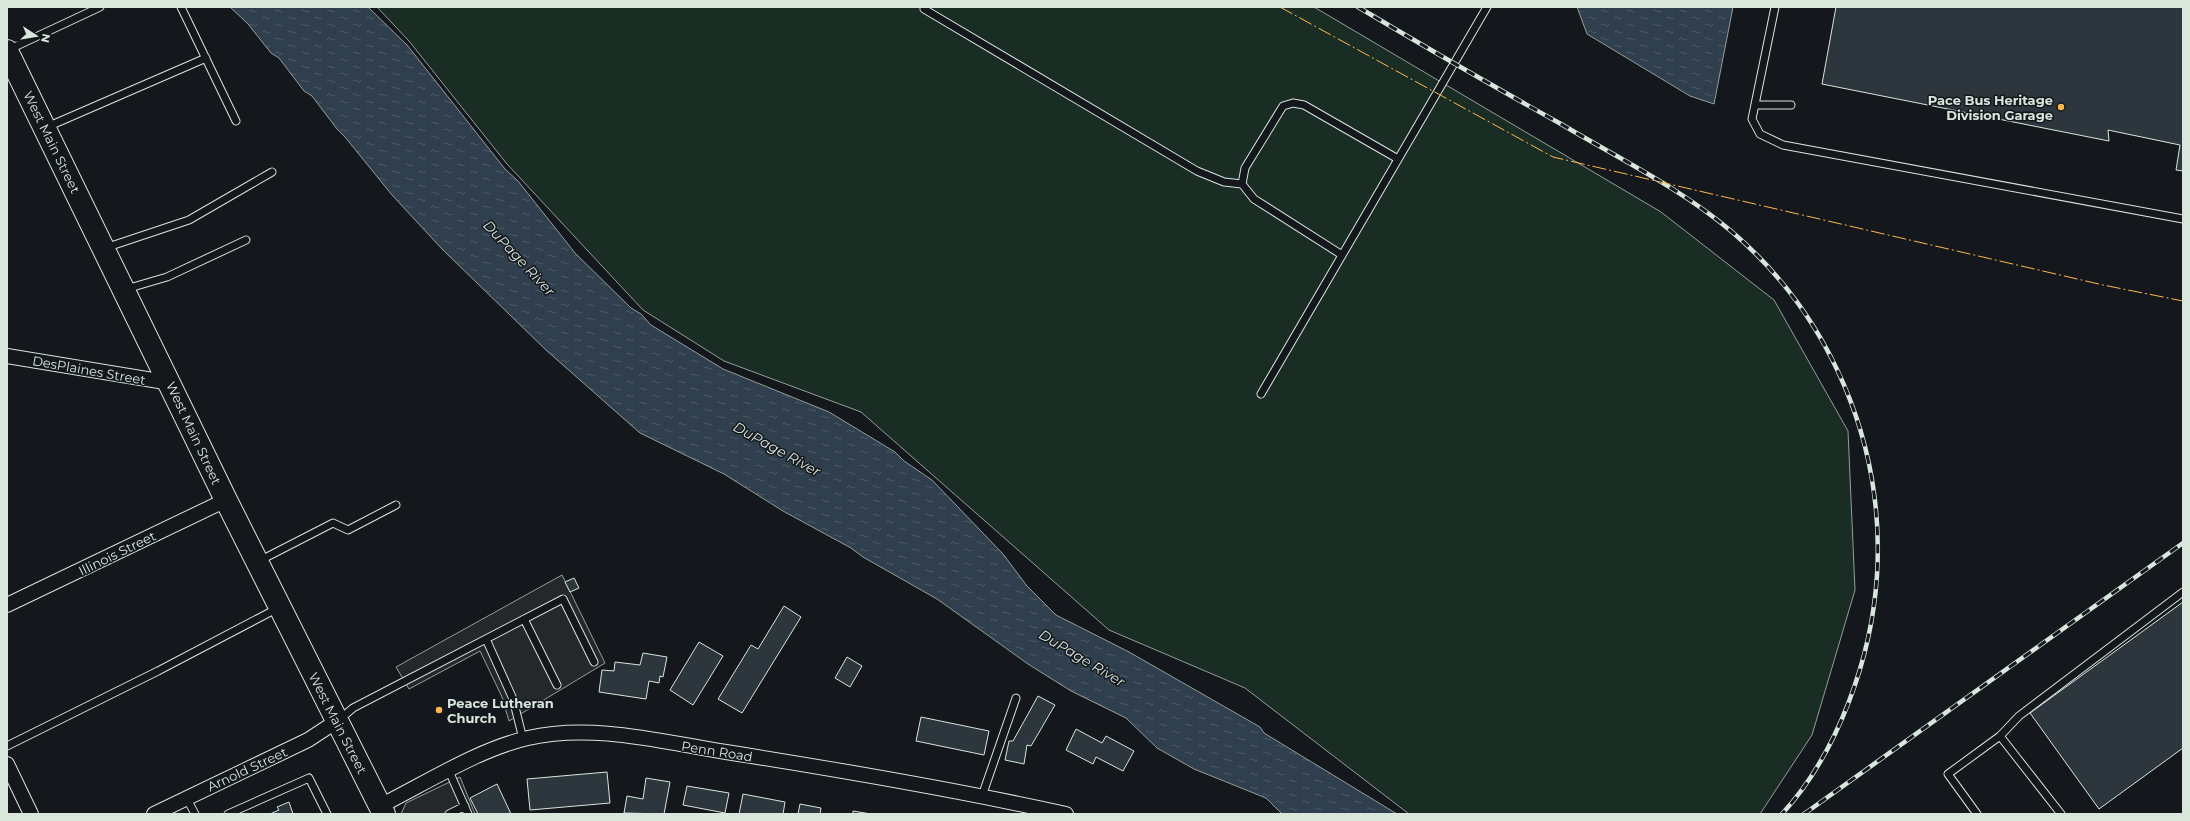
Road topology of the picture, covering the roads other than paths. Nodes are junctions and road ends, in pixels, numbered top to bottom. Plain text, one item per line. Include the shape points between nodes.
1 (100, 7) edge
2 (181, 7) edge
3 (1487, 7) edge
4 (1775, 7) edge
5 (924, 9) dead end
6 (7, 51) edge
7 (206, 58) junction
8 (1755, 105) junction
9 (1791, 105) dead end
10 (236, 121) dead end
11 (45, 128) junction
12 (1398, 159) junction
13 (272, 172) dead end
14 (1242, 184) junction
15 (2183, 219) edge
16 (246, 240) dead end
17 (103, 249) junction
18 (1342, 254) junction
19 (124, 290) junction
20 (7, 356) edge
21 (171, 383) junction
22 (1261, 394) dead end
23 (226, 500) junction
24 (396, 505) dead end
25 (257, 562) junction
26 (2183, 592) edge
27 (7, 605) edge
28 (280, 607) junction
29 (524, 619) junction
30 (486, 639) junction
31 (594, 662) dead end
32 (558, 685) dead end
33 (1016, 698) dead end
34 (337, 721) junction
35 (2000, 736) junction
36 (523, 739) junction
37 (7, 746) edge
38 (7, 764) edge
39 (449, 771) junction
40 (982, 796) junction
41 (186, 798) junction
42 (464, 806) junction
43 (381, 811) edge
44 (32, 814) edge
45 (154, 814) edge
46 (195, 814) edge
47 (228, 814) edge
48 (327, 814) edge
49 (449, 814) edge
50 (468, 814) edge
51 (1066, 814) edge
52 (1977, 814) edge
53 (2061, 814) edge

1 - 6 lane
2 - 7 lane
3 - 12 lane
4 - 8 lane
5 - 14 lane via 1197,171 1224,182
6 - 11 main road, West Main Street
7 - 10 lane
7 - 11 lane
8 - 9 lane
8 - 15 lane via 1752,119 1760,134 1783,145
11 - 17 main road, West Main Street
12 - 14 lane via 1304,105 1293,103 1283,106 1245,168
12 - 18 lane
13 - 17 lane via 189,220
14 - 18 lane via 1254,200
16 - 19 lane via 167,277
17 - 19 main road, West Main Street
18 - 22 lane
19 - 21 main road, West Main Street
20 - 21 street, DesPlaines Street
21 - 23 main road, West Main Street
23 - 25 main road, West Main Street
23 - 27 street, Illinois Street
24 - 25 lane via 348,530 333,523
25 - 28 main road, West Main Street
26 - 35 lane via 2019,716
28 - 34 main road, West Main Street
28 - 37 lane
29 - 30 lane
29 - 31 lane via 563,599
29 - 32 lane
30 - 34 lane via 353,708
30 - 36 lane via 513,699
33 - 40 lane
34 - 41 street, Arnold Street via 308,740
34 - 43 main road, West Main Street
35 - 52 lane via 1948,774
35 - 53 lane
36 - 39 street, Penn Road via 498,746
36 - 40 street, Penn Road via 573,732 621,736 798,763
38 - 44 street
39 - 42 lane
39 - 43 street, Penn Road
40 - 51 street, Penn Road
41 - 45 street, Arnold Street
41 - 46 lane
42 - 49 lane
42 - 50 lane
47 - 48 lane via 309,778

